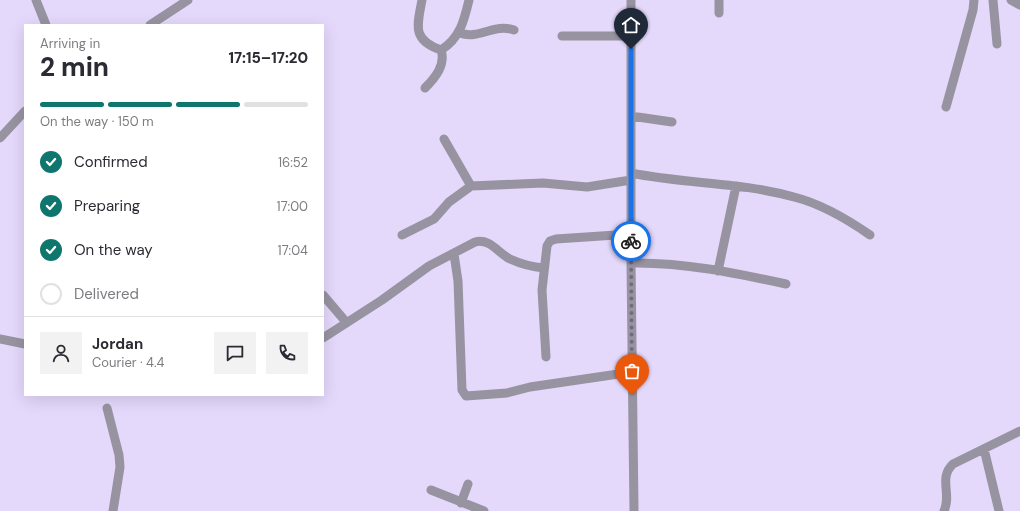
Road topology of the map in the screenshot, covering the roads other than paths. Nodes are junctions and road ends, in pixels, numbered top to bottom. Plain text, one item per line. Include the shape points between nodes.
1 (36, 0) edge
2 (188, 0) edge
3 (422, 0) edge
4 (468, 0) edge
5 (631, 0) edge
6 (719, 0) edge
7 (974, 0) edge
8 (993, 0) edge
9 (1011, 0) edge
10 (1020, 5) edge
11 (719, 12) dead end
12 (46, 24) edge
13 (152, 24) edge
14 (514, 30) dead end
15 (460, 33) junction
16 (562, 36) dead end
17 (631, 36) junction
18 (997, 44) dead end
19 (441, 50) junction
20 (425, 88) dead end
21 (946, 107) dead end
22 (24, 112) edge
23 (631, 116) junction
24 (672, 122) dead end
25 (0, 138) edge
26 (444, 139) dead end
27 (631, 176) junction
28 (471, 186) junction
29 (736, 186) junction
30 (631, 234) junction
31 (402, 235) dead end
32 (870, 235) dead end
33 (454, 254) junction
34 (631, 263) junction
35 (544, 268) junction
36 (718, 271) junction
37 (786, 284) dead end
38 (324, 296) edge
39 (346, 322) junction
40 (324, 337) edge
41 (0, 339) edge
42 (24, 344) edge
43 (546, 357) dead end
44 (632, 372) junction
45 (107, 408) dead end
46 (1020, 431) edge
47 (984, 449) junction
48 (468, 484) dead end
49 (431, 490) dead end
50 (461, 503) junction
51 (113, 511) edge
52 (484, 511) edge
53 (634, 511) edge
54 (944, 511) edge
55 (999, 511) edge

1 - 12 street
2 - 13 street
3 - 19 street via 417,23 418,32 423,40
4 - 15 street
5 - 17 street
6 - 11 street
7 - 21 street
8 - 18 street
9 - 10 street
14 - 15 street via 500,28 483,34
15 - 19 street via 449,46
16 - 17 street
17 - 23 street
19 - 20 street via 438,73
22 - 25 street
23 - 24 street
23 - 27 street
26 - 28 street
27 - 28 street via 587,187 543,183
27 - 29 street
27 - 30 street
28 - 31 street via 450,202 434,219
29 - 32 street via 795,197 842,216
29 - 36 street
30 - 34 street
30 - 35 street via 550,241
33 - 35 street via 480,241 493,246 508,258
33 - 39 street via 428,266 382,300
33 - 44 street via 459,295 462,390 466,396 507,393 530,387
34 - 36 street via 658,263
34 - 44 street
35 - 43 street via 542,290
36 - 37 street
38 - 39 street
39 - 40 street
41 - 42 street
44 - 53 street
45 - 51 street via 120,467
46 - 47 street
47 - 54 street via 953,464 947,470
47 - 55 street
48 - 50 street
49 - 50 street
50 - 52 street

